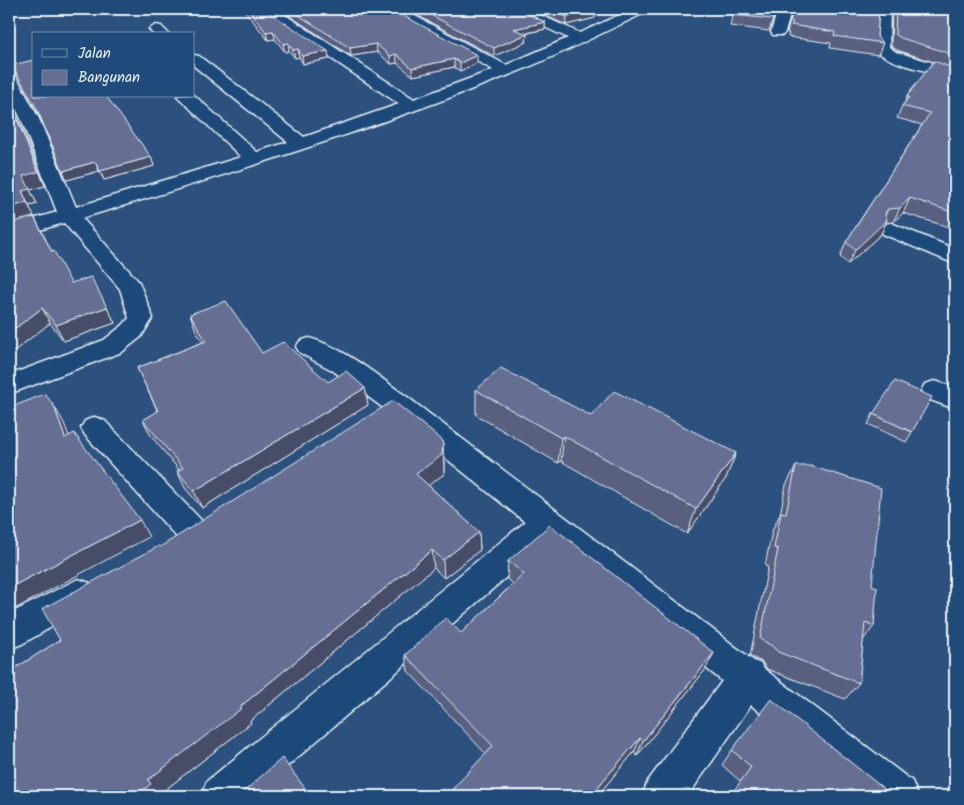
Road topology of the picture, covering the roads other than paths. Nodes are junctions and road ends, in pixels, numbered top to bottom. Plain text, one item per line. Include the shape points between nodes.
1 (267, 9) edge
2 (393, 9) edge
3 (517, 9) edge
4 (642, 9) edge
5 (785, 9) edge
6 (882, 9) edge
7 (778, 32) dead end
8 (579, 38) junction
9 (195, 60) edge
10 (506, 70) junction
11 (955, 77) edge
12 (9, 78) edge
13 (187, 98) edge
14 (413, 106) junction
15 (302, 144) junction
16 (253, 159) junction
17 (69, 216) junction
18 (891, 229) dead end
19 (9, 233) edge
20 (955, 257) edge
21 (309, 347) dead end
22 (9, 385) edge
23 (95, 428) dead end
24 (548, 522) junction
25 (191, 531) edge
26 (104, 579) edge
27 (9, 632) edge
28 (748, 678) junction
29 (222, 796) edge
30 (663, 796) edge
31 (897, 796) edge

1 - 14 street
2 - 10 street
3 - 8 street
4 - 8 street
5 - 7 street
6 - 11 street via 882,49 891,55 945,70
8 - 10 street
9 - 15 street
10 - 14 street
12 - 17 street via 23,120
13 - 16 street
14 - 15 street
15 - 16 street
16 - 17 street
17 - 19 street
17 - 22 street via 131,287 141,318 132,331 113,346
18 - 20 street
21 - 24 street via 341,364 384,411
23 - 25 street
24 - 28 street
24 - 29 street
26 - 27 street
28 - 30 street
28 - 31 street

